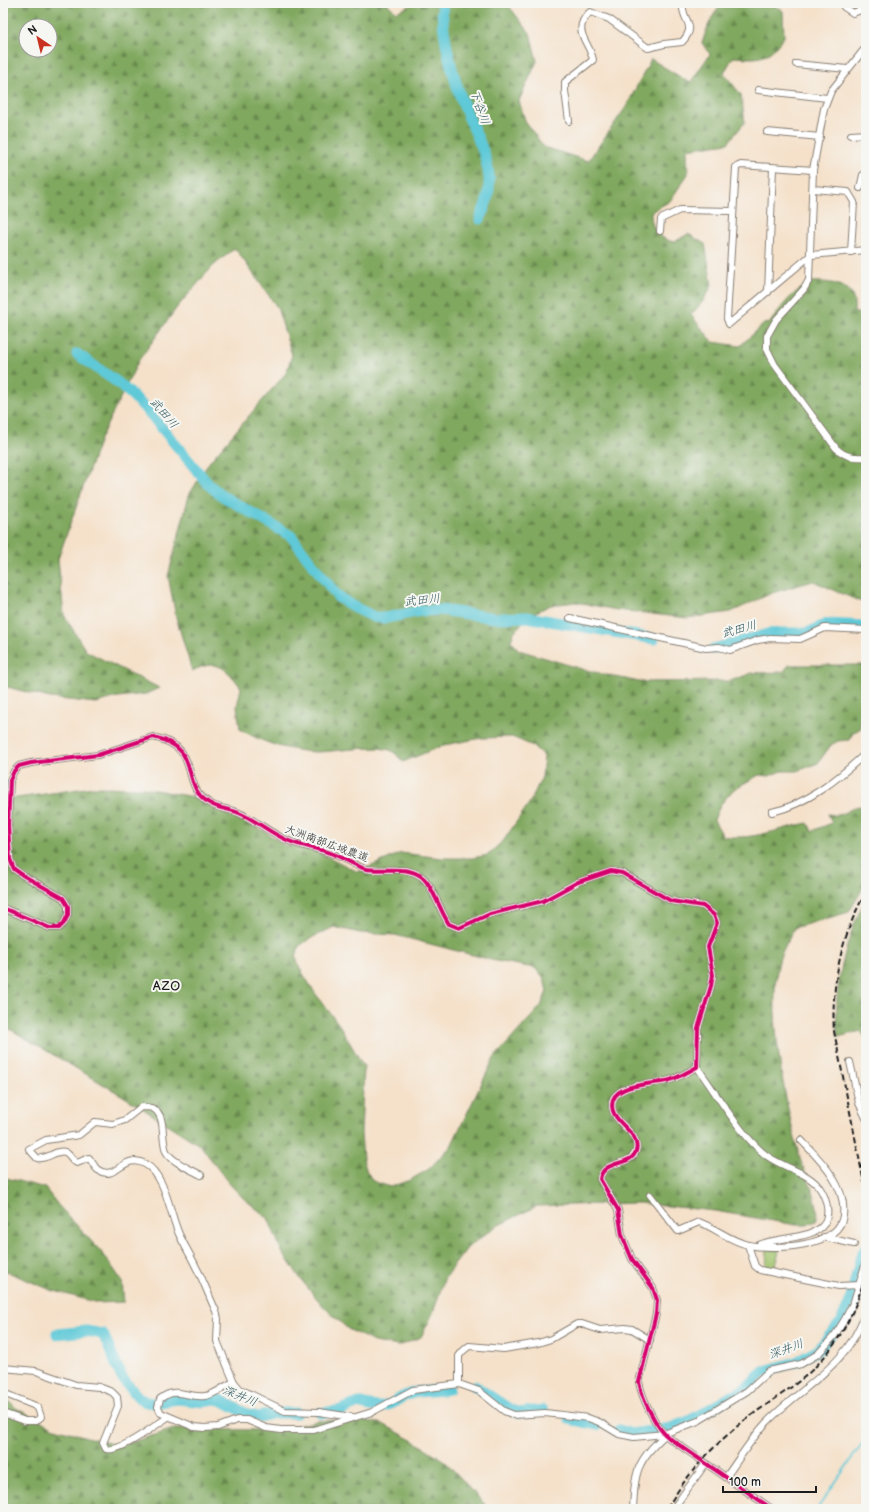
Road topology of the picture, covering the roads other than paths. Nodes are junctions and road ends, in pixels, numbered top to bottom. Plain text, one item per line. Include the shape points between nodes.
1 (683, 3) edge
2 (842, 3) edge
3 (866, 8) edge
4 (866, 47) edge
5 (796, 64) dead end
6 (846, 69) junction
7 (758, 90) dead end
8 (827, 98) junction
9 (569, 121) dead end
10 (767, 132) dead end
11 (866, 134) edge
12 (852, 135) dead end
13 (820, 136) junction
14 (773, 168) junction
15 (814, 170) junction
16 (866, 174) edge
17 (860, 188) dead end
18 (813, 189) junction
19 (733, 211) junction
20 (660, 231) dead end
21 (866, 250) edge
22 (851, 252) junction
23 (811, 255) junction
24 (768, 292) junction
25 (866, 457) edge
26 (570, 618) dead end
27 (866, 630) edge
28 (866, 753) edge
29 (772, 812) dead end
30 (3, 908) edge
31 (850, 1062) dead end
32 (697, 1067) junction
33 (866, 1118) edge
34 (801, 1140) dead end
35 (200, 1175) dead end
36 (650, 1195) dead end
37 (824, 1237) junction
38 (854, 1244) dead end
39 (748, 1245) junction
40 (757, 1246) junction
41 (866, 1262) edge
42 (855, 1285) junction
43 (866, 1311) edge
44 (650, 1340) junction
45 (3, 1368) edge
46 (234, 1382) junction
47 (459, 1384) junction
48 (3, 1393) edge
49 (3, 1413) edge
50 (168, 1417) junction
51 (354, 1417) junction
52 (662, 1432) junction
53 (706, 1463) junction
54 (726, 1477) junction
55 (633, 1509) edge
56 (673, 1509) edge
57 (772, 1509) edge

1 - 9 street via 690,31 685,39 682,42 648,48 609,19 590,12 587,15 583,21 581,34 593,60 565,82
2 - 3 street via 853,13
4 - 6 street
5 - 6 street
6 - 8 street
7 - 8 street
8 - 13 street
10 - 13 street
11 - 12 street
13 - 15 street
14 - 15 street
14 - 19 street via 741,165 736,167
14 - 24 street
15 - 18 street
16 - 17 street via 863,175
18 - 22 street via 848,192 854,202
18 - 23 street
19 - 20 street via 680,210 661,219
19 - 24 street via 729,324
21 - 22 street
22 - 23 street
23 - 24 street
23 - 25 street via 809,280 776,320 767,336 767,349 775,365 836,448 843,455
26 - 27 street via 706,648 719,647 730,650 770,638 800,639 825,628
28 - 29 street via 823,789 785,809
30 - 32 street, 大洲南部広域農道 via 50,928 59,928 68,915 68,906 63,898 14,869 10,858 8,825 10,780 14,770 31,763 98,755 153,736 179,748 187,759 194,789 200,797 213,805 238,812 289,841 347,859 365,869 411,870 424,877 449,924 459,928 490,914 543,901 578,882 611,871 622,873 671,901 708,909 717,923 708,947 713,975 698,1028
31 - 33 street via 858,1103
32 - 40 street via 762,1153 810,1178 819,1187 825,1200 828,1212 824,1224 814,1232 766,1241
32 - 44 street via 667,1081 627,1086 613,1101 612,1110 637,1141 638,1147 635,1154 628,1159 608,1166 601,1173 600,1179 618,1210 622,1235 632,1259 653,1288 657,1300
34 - 37 street via 831,1172 838,1186 844,1216 838,1227
35 - 46 street via 166,1152 157,1113 154,1109 142,1107 125,1120 114,1124 95,1122 79,1135 46,1140 29,1149 36,1158 43,1160 61,1151 66,1152 77,1163 89,1158 101,1171 118,1170 126,1162 133,1160 147,1165 152,1170 164,1190 178,1234 216,1311 217,1341
36 - 39 street via 678,1231 699,1222
37 - 38 street
37 - 40 street via 797,1246
39 - 40 street
39 - 42 street via 755,1266 760,1270 839,1286
41 - 42 street
42 - 52 street via 854,1301 845,1319 818,1354 801,1364 769,1371 747,1392 698,1421
43 - 54 street via 852,1340 839,1359 765,1424
44 - 47 street via 632,1329 600,1330 577,1324 551,1339 538,1343 504,1349 469,1346 459,1356
44 - 52 street via 639,1382 640,1389
45 - 50 street via 36,1371 76,1385 99,1387 112,1392 117,1397 118,1406 103,1443 110,1451 120,1448
46 - 50 street via 208,1396 197,1397 173,1392 166,1394 160,1399 158,1407
46 - 51 street via 240,1388 286,1411
47 - 51 street via 413,1390 372,1412
47 - 52 street via 479,1391 504,1411 514,1415 545,1413 588,1418 619,1434 634,1438
48 - 49 street via 38,1408 40,1417 25,1421
50 - 51 street via 194,1427 218,1427 237,1420 246,1420 266,1428 301,1431 314,1430
52 - 53 street
52 - 55 street via 639,1466 635,1479
53 - 54 street
53 - 56 street
54 - 57 street

